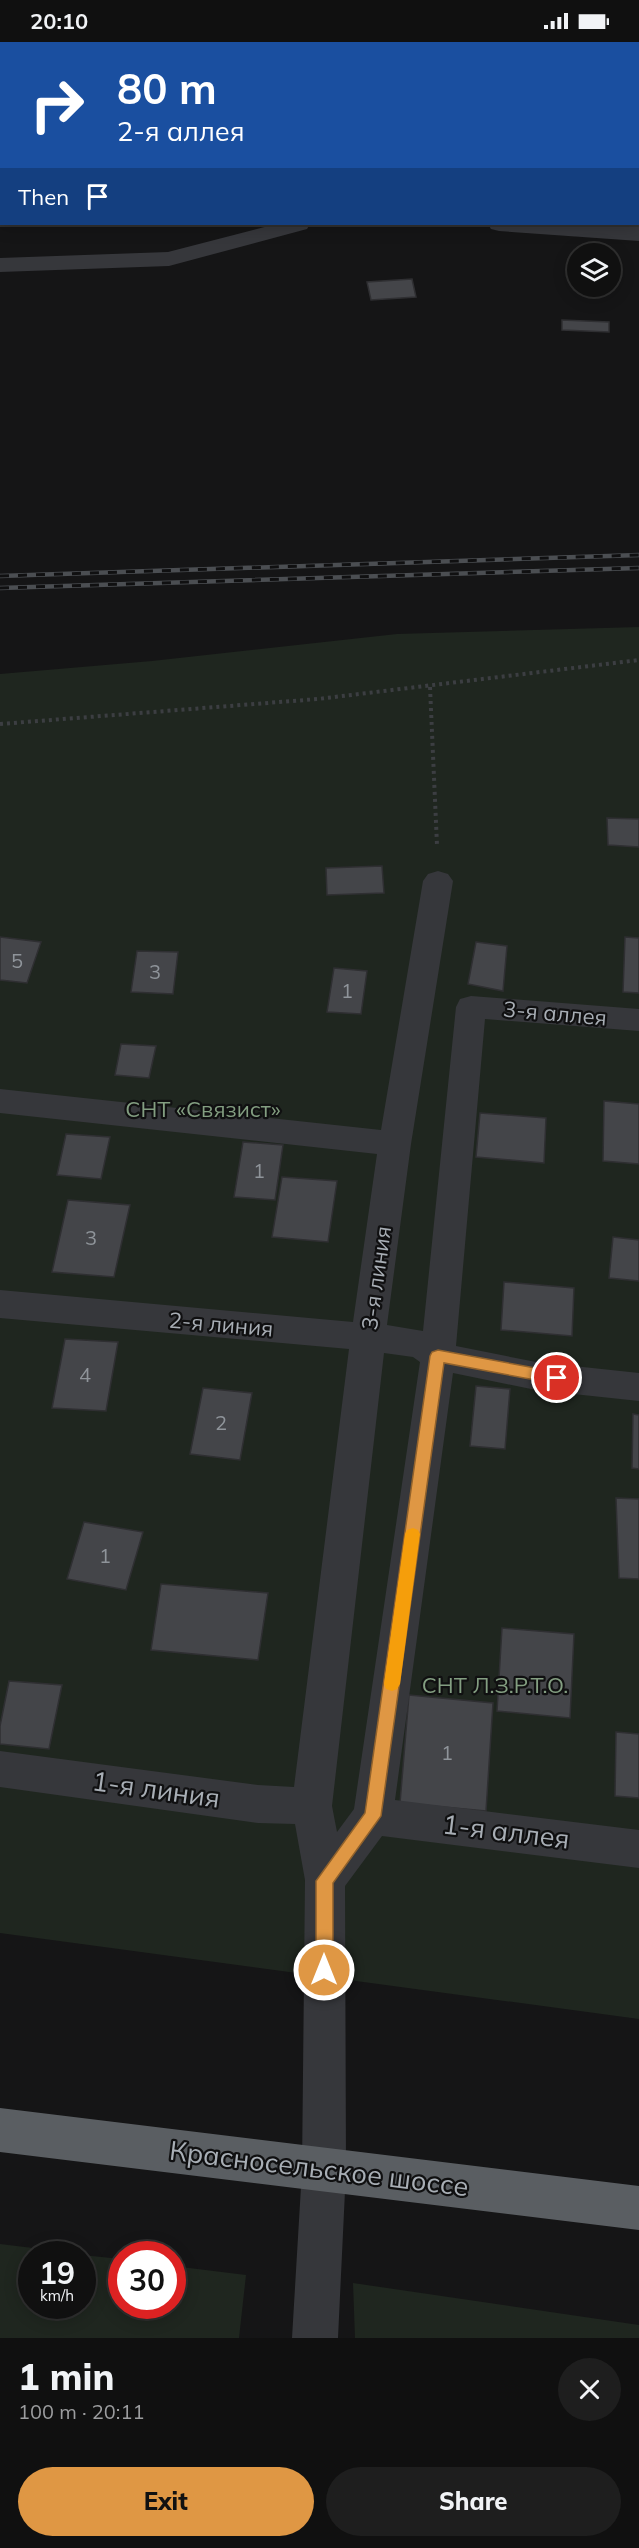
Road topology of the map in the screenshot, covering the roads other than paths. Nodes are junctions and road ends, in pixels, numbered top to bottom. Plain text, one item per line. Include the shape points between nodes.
1 (295, 225) edge
2 (513, 225) edge
3 (639, 234) edge
4 (0, 265) edge
5 (438, 881) road end
6 (639, 1020) edge
7 (0, 1101) edge
8 (395, 1144) junction
9 (0, 1304) edge
10 (368, 1337) junction
11 (438, 1356) junction
12 (639, 1387) edge
13 (0, 1768) edge
14 (312, 1806) junction
15 (373, 1816) junction
16 (639, 1849) edge
17 (324, 1881) junction
18 (0, 2130) edge
19 (324, 2170) junction
20 (639, 2208) edge
21 (315, 2338) edge

1 - 4 street via 169,259
2 - 3 street
5 - 8 street, 3-я линия
6 - 11 street, 3-я аллея via 471,1007
7 - 8 street
8 - 10 street, 3-я линия
9 - 10 street, 2-я линия
10 - 11 street, 2-я линия via 421,1344
10 - 14 street, 3-я линия
11 - 12 street, 2-я линия via 536,1376
11 - 15 street
13 - 14 street, 1-я линия via 258,1804
14 - 17 street, 3-я линия
15 - 16 street, 1-я аллея
15 - 17 street
17 - 19 street, 3-я линия
18 - 19 highway, Красносельское шоссе
19 - 20 highway, Красносельское шоссе
19 - 21 street, 3-я линия

